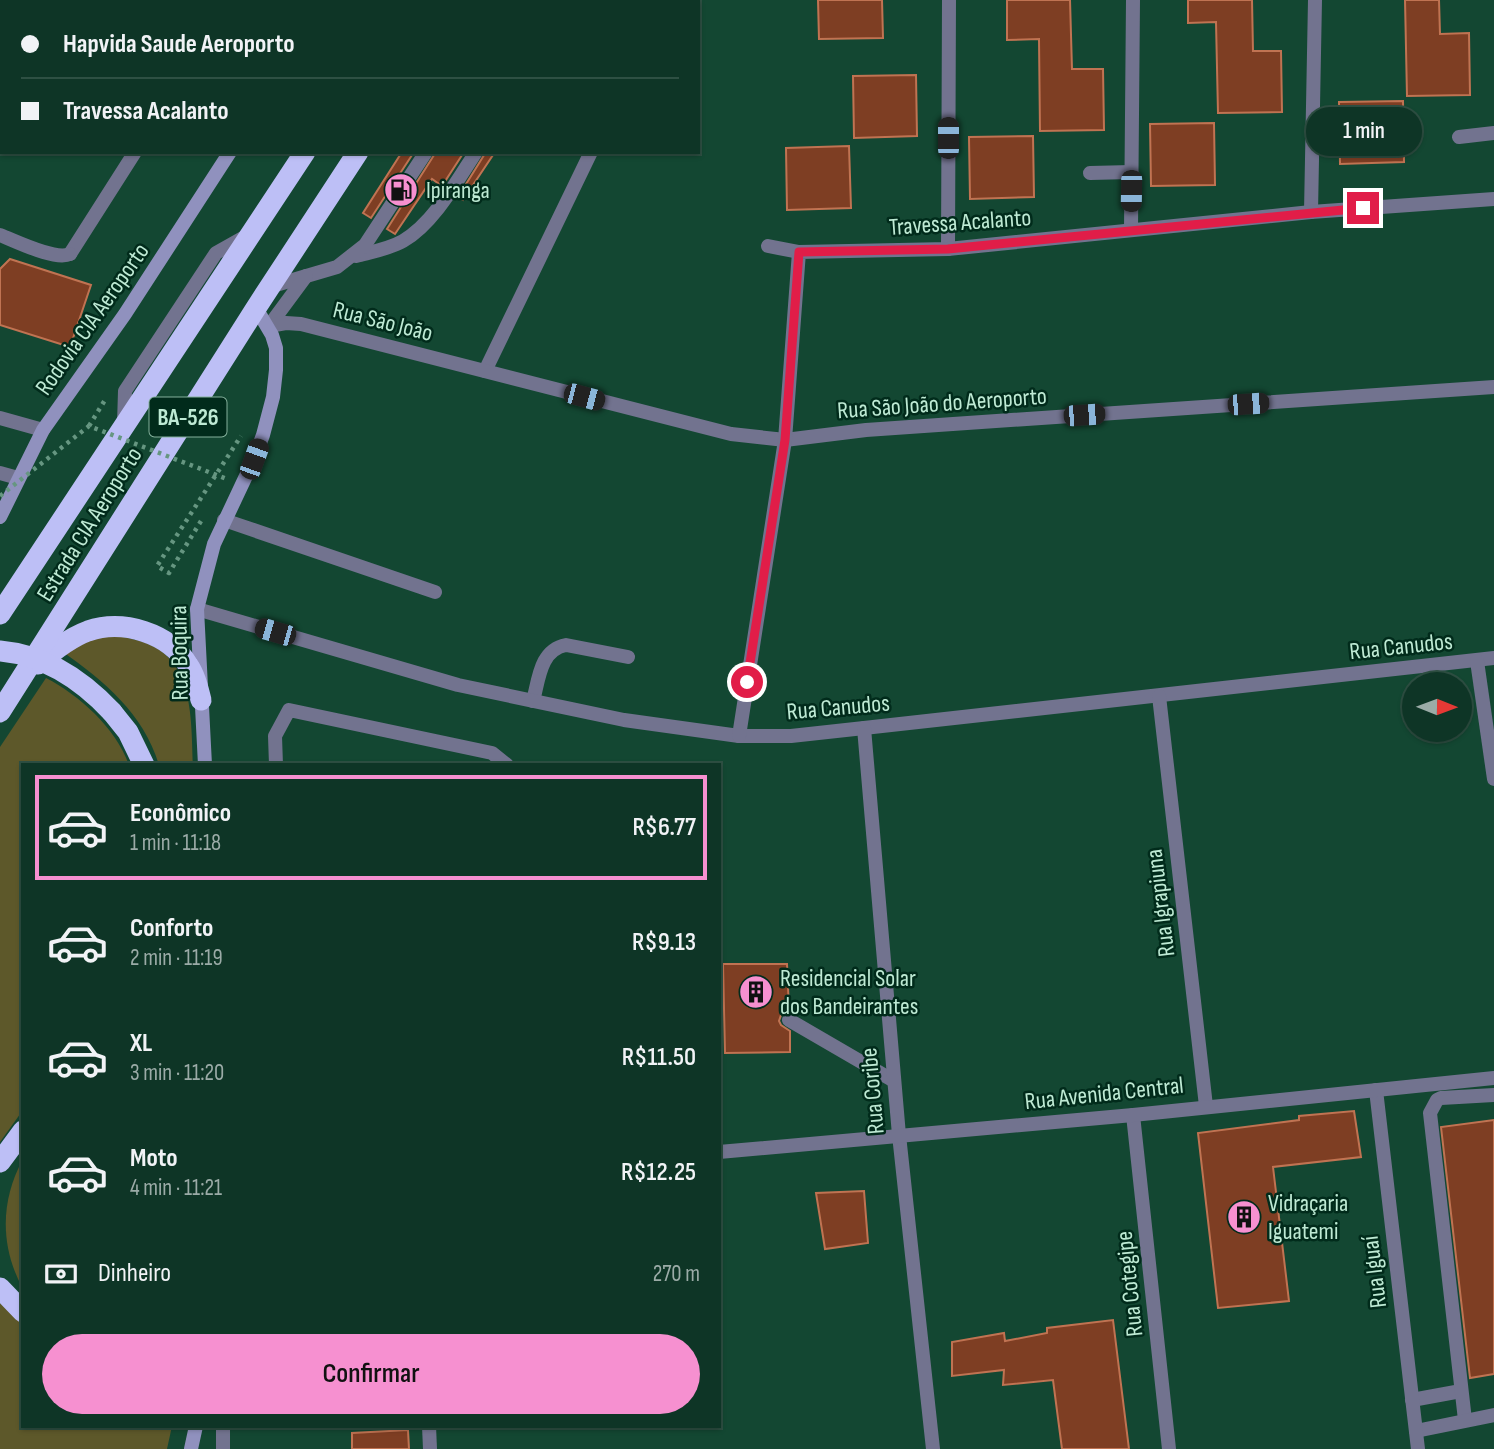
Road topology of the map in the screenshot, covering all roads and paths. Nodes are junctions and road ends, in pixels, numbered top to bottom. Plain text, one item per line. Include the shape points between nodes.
1 (949, 0) edge
2 (1133, 0) edge
3 (1315, 0) edge
4 (1494, 134) edge
5 (1459, 137) dead end
6 (134, 154) edge
7 (229, 154) edge
8 (304, 154) edge
9 (357, 154) edge
10 (425, 154) edge
11 (475, 154) edge
12 (590, 154) edge
13 (1131, 172) junction
14 (1090, 173) dead end
15 (1494, 199) edge
16 (1311, 212) junction
17 (1131, 229) junction
18 (0, 235) edge
19 (768, 246) dead end
20 (948, 249) junction
21 (799, 252) junction
22 (348, 258) junction
23 (306, 276) junction
24 (269, 287) junction
25 (256, 308) junction
26 (268, 326) junction
27 (485, 371) junction
28 (1494, 387) edge
29 (0, 418) edge
30 (43, 430) junction
31 (785, 440) junction
32 (237, 441) dead end
33 (0, 473) edge
34 (18, 478) junction
35 (220, 491) dead end
36 (0, 496) edge
37 (205, 514) dead end
38 (0, 517) edge
39 (225, 520) junction
40 (435, 592) dead end
41 (197, 609) junction
42 (0, 614) edge
43 (0, 651) edge
44 (628, 657) dead end
45 (1494, 658) edge
46 (1477, 661) junction
47 (19, 682) junction
48 (1159, 696) junction
49 (201, 700) junction
50 (533, 701) junction
51 (0, 712) edge
52 (864, 729) junction
53 (739, 736) junction
54 (143, 763) edge
55 (205, 763) edge
56 (276, 763) edge
57 (504, 763) edge
58 (1494, 779) edge
59 (789, 1020) dead end
60 (1494, 1078) edge
61 (894, 1081) junction
62 (1376, 1090) junction
63 (1494, 1096) edge
64 (1206, 1106) junction
65 (1133, 1115) junction
66 (21, 1134) edge
67 (899, 1135) junction
68 (721, 1152) edge
69 (1, 1161) edge
70 (0, 1288) edge
71 (21, 1310) edge
72 (1461, 1391) junction
73 (1412, 1400) junction
74 (1494, 1415) edge
75 (1465, 1420) junction
76 (196, 1428) edge
77 (223, 1428) edge
78 (429, 1428) edge
79 (1416, 1431) junction
80 (191, 1449) edge
81 (223, 1449) edge
82 (430, 1449) edge
83 (933, 1449) edge
84 (1169, 1449) edge
85 (1418, 1449) edge

1 - 20 street
2 - 13 street
3 - 16 street
4 - 5 street
6 - 18 street via 70,254 51,254
7 - 30 street, Rodovia CIA Aeroporto
8 - 42 highway, Estrada CIA Aeroporto / BA-526
9 - 24 highway, Estrada CIA Aeroporto / BA-526
10 - 22 street via 365,245
11 - 22 street via 427,222 413,234 386,248
12 - 27 street
13 - 14 street
13 - 17 street
15 - 16 street, Travessa Acalanto
16 - 17 street, Travessa Acalanto
17 - 20 street, Travessa Acalanto
19 - 21 street, Travessa Acalanto
20 - 21 street, Travessa Acalanto
21 - 31 street
22 - 23 street via 337,267
23 - 24 street
23 - 26 street
24 - 25 highway, Estrada CIA Aeroporto / BA-526
25 - 26 street, Rua Boquira
25 - 47 highway, Estrada CIA Aeroporto / BA-526
26 - 27 street, Rua São João via 301,324
26 - 39 street, Rua Boquira via 276,348 272,397 254,459
27 - 31 street, Rua São João do Aeroporto via 731,434
28 - 31 street, Rua São João do Aeroporto via 866,430
29 - 30 street
30 - 34 street, Rodovia CIA Aeroporto
31 - 53 street
32 - 37 path via 157,566 169,573
33 - 34 street
34 - 38 street, Rodovia CIA Aeroporto
35 - 36 path, bridge via 227,479 89,426
39 - 40 street
39 - 41 street, Rua Boquira
41 - 49 street, Rua Boquira
41 - 50 street, Rua Canudos via 458,685
43 - 54 highway, bridge via 61,669 96,695 128,732
44 - 50 street via 559,646 545,657
45 - 46 street, Rua Canudos
46 - 48 street, Rua Canudos
46 - 58 street
47 - 49 highway via 71,639 89,631 125,627 157,636 180,653
47 - 51 highway, Estrada CIA Aeroporto / BA-526
48 - 52 street, Rua Canudos
48 - 64 street, Rua Igrapiuna
49 - 55 street, Rua Boquira
50 - 53 street, Rua Canudos
52 - 53 street, Rua Canudos
52 - 61 street, Rua Coribe
56 - 57 street via 275,736 289,710 492,753
59 - 61 street
60 - 62 street, Rua Avenida Central
61 - 67 street, Rua Coribe
62 - 64 street, Rua Avenida Central
62 - 73 street, Rua Iguaí
63 - 72 street via 1441,1098 1430,1113
64 - 65 street, Rua Avenida Central
65 - 67 street, Rua Avenida Central
65 - 84 street, Rua Cotegipe
66 - 69 highway
67 - 68 street, Rua Avenida Central
67 - 83 street, Rua Coribe
70 - 71 highway
72 - 73 street
72 - 75 street
73 - 79 street, Rua Iguaí
74 - 75 street
75 - 79 street
76 - 80 street
77 - 81 street
78 - 82 street
79 - 85 street, Rua Iguaí

